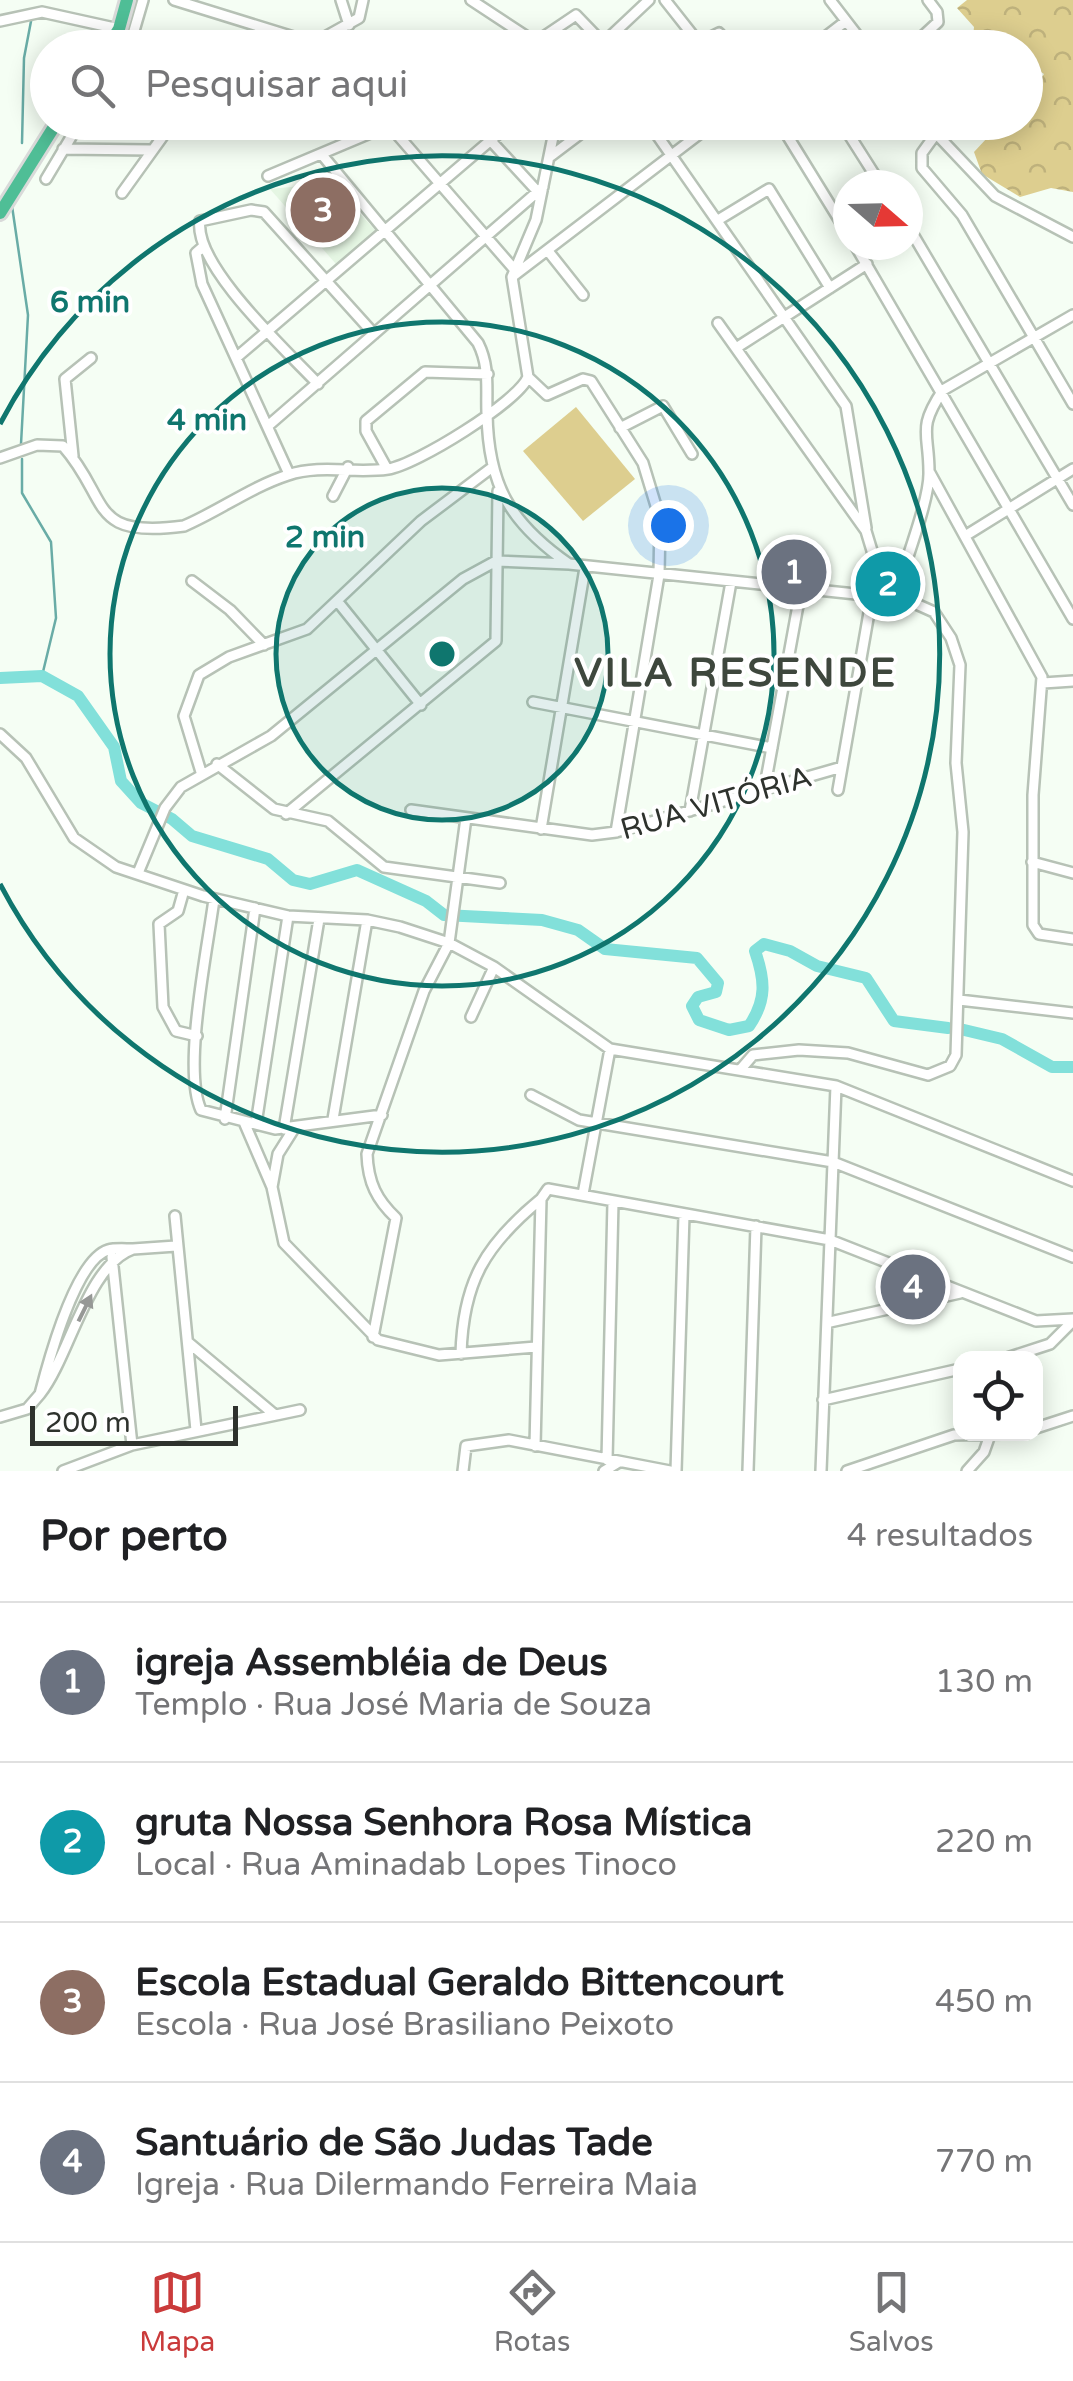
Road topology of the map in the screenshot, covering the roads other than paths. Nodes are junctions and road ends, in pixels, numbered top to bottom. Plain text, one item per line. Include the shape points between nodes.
1 (126, 0) edge
2 (144, 0) edge
3 (174, 0) edge
4 (342, 0) edge
5 (363, 0) edge
6 (471, 0) edge
7 (649, 0) edge
8 (665, 0) edge
9 (830, 0) edge
10 (928, 0) edge
11 (846, 20) junction
12 (0, 21) edge
13 (349, 25) junction
14 (119, 29) joint
15 (135, 30) edge
16 (264, 30) edge
17 (339, 30) edge
18 (511, 30) edge
19 (554, 30) edge
20 (590, 30) edge
21 (616, 30) edge
22 (686, 30) edge
23 (834, 30) edge
24 (854, 30) edge
25 (929, 30) edge
26 (45, 140) edge
27 (68, 140) edge
28 (159, 140) edge
29 (358, 140) edge
30 (405, 140) edge
31 (490, 140) joint
32 (553, 140) edge
33 (572, 140) edge
34 (661, 140) edge
35 (692, 140) edge
36 (790, 140) edge
37 (853, 140) edge
38 (932, 140) edge
39 (939, 140) edge
40 (62, 149) junction
41 (151, 150) junction
42 (672, 155) junction
43 (323, 156) junction
44 (551, 156) junction
45 (872, 170) edge
46 (268, 176) dead end
47 (46, 179) dead end
48 (440, 184) junction
49 (541, 190) junction
50 (122, 193) dead end
51 (1, 205) edge
52 (833, 210) edge
53 (718, 220) junction
54 (384, 232) junction
55 (486, 238) junction
56 (1073, 238) edge
57 (200, 250) junction
58 (548, 251) junction
59 (923, 252) edge
60 (864, 260) edge
61 (867, 264) junction
62 (513, 273) junction
63 (326, 279) junction
64 (429, 284) junction
65 (830, 288) junction
66 (582, 296) dead end
67 (1073, 315) edge
68 (786, 316) junction
69 (718, 323) dead end
70 (268, 330) junction
71 (374, 334) junction
72 (1032, 337) junction
73 (736, 348) junction
74 (237, 357) junction
75 (90, 358) dead end
76 (986, 362) junction
77 (488, 374) junction
78 (528, 377) junction
79 (318, 384) junction
80 (943, 390) junction
81 (1073, 404) edge
82 (486, 413) junction
83 (269, 425) junction
84 (620, 428) junction
85 (692, 454) dead end
86 (73, 456) junction
87 (0, 458) edge
88 (348, 467) junction
89 (490, 469) junction
90 (1073, 469) edge
91 (387, 470) junction
92 (930, 473) junction
93 (289, 474) junction
94 (1057, 478) junction
95 (498, 490) junction
96 (332, 496) dead end
97 (1073, 504) edge
98 (1009, 509) junction
99 (866, 530) junction
100 (965, 536) junction
101 (496, 562) junction
102 (569, 564) junction
103 (585, 568) junction
104 (659, 576) junction
105 (192, 580) dead end
106 (731, 582) junction
107 (801, 589) junction
108 (1073, 594) edge
109 (896, 595) junction
110 (1060, 595) junction
111 (875, 596) junction
112 (338, 602) junction
113 (1073, 620) edge
114 (264, 646) junction
115 (378, 649) junction
116 (1073, 681) edge
117 (1043, 682) junction
118 (533, 702) dead end
119 (421, 704) junction
120 (564, 708) junction
121 (632, 720) junction
122 (0, 734) edge
123 (702, 736) junction
124 (772, 748) junction
125 (217, 764) junction
126 (842, 767) junction
127 (201, 772) junction
128 (838, 790) dead end
129 (764, 792) junction
130 (412, 810) dead end
131 (690, 812) junction
132 (286, 814) junction
133 (466, 818) junction
134 (540, 829) junction
135 (616, 832) junction
136 (1032, 862) junction
137 (138, 872) junction
138 (1073, 873) edge
139 (458, 878) junction
140 (500, 883) dead end
141 (184, 890) junction
142 (214, 898) junction
143 (255, 908) junction
144 (288, 916) junction
145 (319, 919) junction
146 (368, 920) junction
147 (1073, 939) edge
148 (449, 944) junction
149 (494, 966) junction
150 (960, 1000) junction
151 (1073, 1013) edge
152 (472, 1017) dead end
153 (196, 1036) junction
154 (610, 1049) junction
155 (740, 1070) junction
156 (836, 1086) junction
157 (532, 1095) dead end
158 (384, 1114) junction
159 (225, 1119) junction
160 (333, 1119) junction
161 (244, 1122) junction
162 (256, 1124) junction
163 (594, 1124) junction
164 (290, 1128) junction
165 (833, 1162) junction
166 (1073, 1181) edge
167 (272, 1187) junction
168 (583, 1194) junction
169 (541, 1197) junction
170 (613, 1202) junction
171 (684, 1215) junction
172 (175, 1216) dead end
173 (756, 1226) junction
174 (830, 1240) junction
175 (176, 1246) junction
176 (111, 1255) junction
177 (1073, 1256) edge
178 (963, 1292) junction
179 (1073, 1320) edge
180 (830, 1322) junction
181 (373, 1337) junction
182 (189, 1343) junction
183 (536, 1347) junction
184 (1028, 1351) edge
185 (460, 1354) junction
186 (953, 1372) edge
187 (40, 1394) junction
188 (824, 1400) junction
189 (300, 1410) dead end
190 (275, 1415) junction
191 (1073, 1416) edge
192 (0, 1417) edge
193 (1043, 1426) edge
194 (196, 1430) junction
195 (953, 1436) edge
196 (988, 1441) edge
197 (132, 1445) junction
198 (535, 1446) junction
199 (607, 1460) junction
200 (619, 1462) junction
201 (63, 1471) edge
202 (464, 1471) edge
203 (604, 1471) edge
204 (673, 1471) edge
205 (748, 1471) edge
206 (821, 1471) edge
207 (846, 1471) edge
208 (968, 1471) edge

1 - 14 highway
2 - 15 street
3 - 16 street
4 - 13 street
5 - 13 street via 359,18
6 - 18 street
7 - 21 street
8 - 22 street
9 - 11 street
10 - 25 street via 938,12
11 - 23 street
11 - 24 street
12 - 14 street via 42,12
13 - 17 street
19 - 20 street via 579,14
26 - 51 highway
27 - 40 street
28 - 41 street
29 - 43 street
30 - 48 street
31 - 48 street
31 - 49 street
32 - 44 street
33 - 44 street
34 - 42 street
35 - 42 street
36 - 52 street
37 - 45 street
38 - 72 street via 922,153 922,168 962,215
39 - 56 street via 995,196
40 - 41 street
40 - 47 street
41 - 50 street
42 - 53 street
42 - 58 street
43 - 46 street
43 - 54 street
44 - 49 street
48 - 54 street
48 - 55 street
49 - 55 street
49 - 62 street
53 - 65 street via 769,189
53 - 68 street
54 - 63 street
54 - 64 street
55 - 62 street
55 - 64 street
57 - 63 street via 200,221 264,212
57 - 70 street
57 - 74 street via 202,284
58 - 62 street
58 - 66 street
59 - 76 street
60 - 61 street
61 - 65 street
61 - 80 street
62 - 78 street
63 - 70 street
63 - 71 street
64 - 71 street
64 - 77 street via 478,343
65 - 68 street
67 - 72 street
68 - 73 street
68 - 99 street via 846,406
69 - 73 street
70 - 74 street
70 - 79 street
71 - 79 street
72 - 76 street
72 - 81 street
73 - 99 street
74 - 83 street
75 - 86 street via 64,379
76 - 80 street
76 - 94 street
77 - 82 street
77 - 91 street via 425,372 366,421
78 - 82 street
78 - 84 street via 548,395 591,381
79 - 83 street
80 - 92 street via 925,426
80 - 98 street
82 - 89 street
82 - 91 street via 414,461
83 - 93 street
84 - 85 street via 663,406
84 - 104 street via 655,493
86 - 87 street via 53,444
86 - 93 street via 105,516 146,528 184,526
88 - 91 street
88 - 93 street
88 - 96 street
89 - 95 street
89 - 112 street via 421,521
90 - 94 street
92 - 100 street
92 - 109 street
94 - 97 street
94 - 98 street
95 - 101 street
95 - 102 street via 534,535
98 - 100 street
98 - 110 street
99 - 111 street via 876,564
100 - 117 street
101 - 102 street
101 - 115 street via 464,579
101 - 119 street via 496,641
102 - 103 street
103 - 104 street
103 - 120 street
104 - 106 street
104 - 121 street
105 - 114 street
106 - 107 street
106 - 123 street
107 - 111 street
107 - 124 street
108 - 110 street
109 - 111 street
109 - 150 street via 934,612 960,666
110 - 113 street
111 - 126 street
112 - 114 street via 307,629
112 - 115 street
114 - 127 street via 210,665 192,687 184,716
115 - 119 street
115 - 125 street via 270,736
116 - 117 street
117 - 136 street
118 - 120 street
119 - 132 street
120 - 121 street
120 - 134 street
121 - 123 street
121 - 135 street
122 - 137 street via 26,758 74,838 116,867
123 - 124 street
123 - 131 street
124 - 129 street
125 - 127 street
125 - 132 street
126 - 128 street
126 - 129 street, RUA VITÓRIA
127 - 137 street via 166,808
129 - 131 street, RUA VITÓRIA
130 - 133 street, RUA VITÓRIA
131 - 135 street, RUA VITÓRIA
132 - 139 street via 328,821 390,869
133 - 134 street, RUA VITÓRIA
133 - 139 street
134 - 135 street, RUA VITÓRIA
136 - 138 street
136 - 147 street via 1033,925 1041,934
137 - 141 street
139 - 140 street
139 - 148 street
141 - 142 street
141 - 153 street via 178,911 159,924 163,1007 176,1031
142 - 143 street
142 - 153 street
143 - 144 street
143 - 159 street
144 - 145 street
144 - 162 street
145 - 146 street
145 - 164 street
146 - 148 street
146 - 160 street
148 - 149 street
148 - 158 street via 424,991
149 - 152 street
149 - 154 street
150 - 151 street
150 - 155 street via 956,1056 940,1072 916,1074 860,1054 799,1050 753,1055
153 - 159 street via 198,1104
154 - 155 street
154 - 163 street
155 - 156 street
156 - 165 street
156 - 166 street
157 - 163 street
158 - 160 street
158 - 181 street via 369,1148 368,1170 380,1205 396,1218
159 - 161 street
160 - 164 street
161 - 162 street
161 - 167 street
162 - 164 street
163 - 165 street
163 - 168 street
164 - 167 street
165 - 174 street
165 - 177 street
167 - 181 street via 284,1243
168 - 169 street via 553,1188
168 - 170 street
169 - 183 street
169 - 185 street via 470,1284
170 - 171 street
170 - 199 street
171 - 173 street
171 - 204 street
172 - 175 street
173 - 174 street
173 - 205 street
174 - 178 street
174 - 180 street
175 - 176 street
175 - 182 street
187 -> 176 street
176 - 187 street via 90,1266 69,1306
176 - 197 street
178 - 179 street via 1036,1321
178 - 180 street
179 - 184 street via 1050,1344
180 - 188 street
181 - 185 street via 431,1354
182 - 190 street
182 - 194 street
183 - 185 street
183 - 198 street
186 - 188 street
187 - 192 street via 27,1410
188 - 206 street
189 - 190 street
190 - 194 street
191 - 193 street
194 - 197 street
195 - 207 street
196 - 208 street
197 - 201 street
198 - 199 street
198 - 202 street via 504,1440 469,1444
199 - 200 street
200 - 203 street
200 - 204 street

